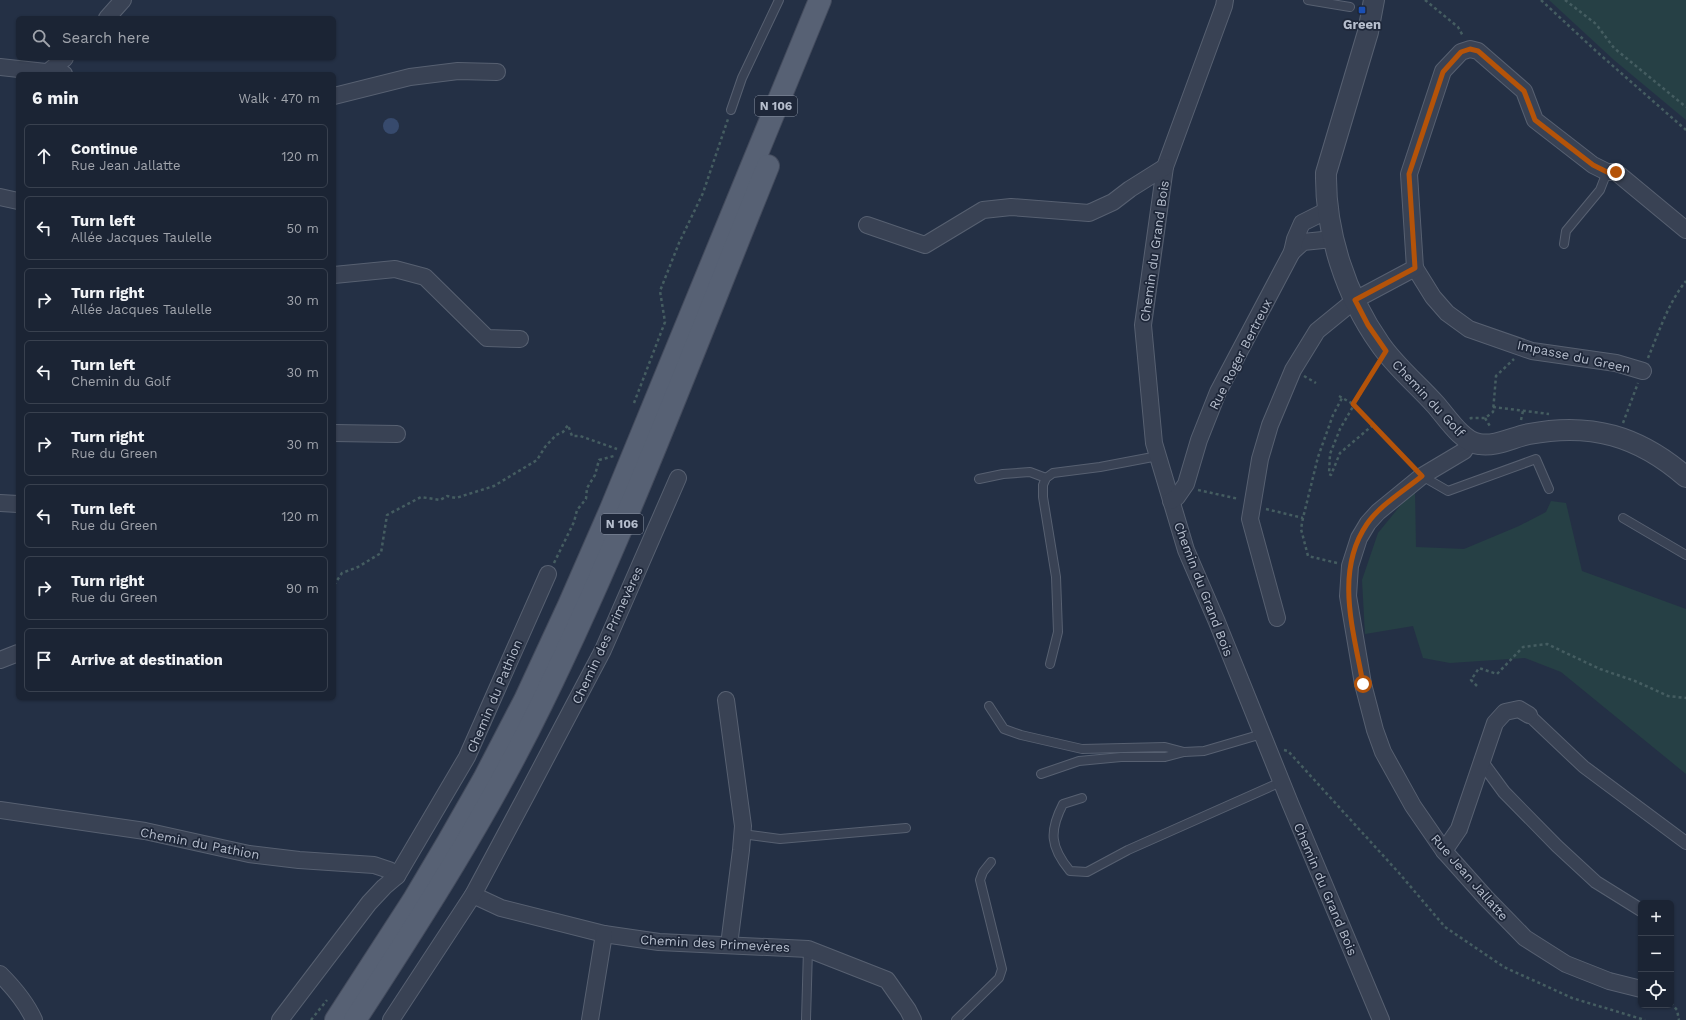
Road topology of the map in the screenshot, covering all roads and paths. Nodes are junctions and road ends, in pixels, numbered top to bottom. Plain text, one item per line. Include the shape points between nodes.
1 (123, 0) edge
2 (779, 0) edge
3 (820, 0) edge
4 (834, 0) edge
5 (1225, 0) edge
6 (1308, 0) edge
7 (1374, 0) edge
8 (1425, 0) edge
9 (1541, 0) edge
10 (1566, 0) edge
11 (1350, 7) dead end
12 (109, 16) edge
13 (1470, 49) junction
14 (64, 60) edge
15 (0, 67) edge
16 (47, 72) edge
17 (57, 72) edge
18 (497, 72) dead end
19 (336, 96) edge
20 (1686, 107) edge
21 (731, 110) joint
22 (1686, 130) edge
23 (1165, 167) junction
24 (1607, 172) junction
25 (0, 196) edge
26 (16, 200) edge
27 (1328, 210) junction
28 (867, 225) dead end
29 (1686, 230) edge
30 (1333, 239) junction
31 (1564, 244) dead end
32 (1292, 252) junction
33 (1415, 268) junction
34 (336, 275) edge
35 (1686, 281) edge
36 (1355, 300) junction
37 (520, 339) dead end
38 (1525, 348) junction
39 (1386, 351) junction
40 (1646, 364) junction
41 (1300, 374) dead end
42 (1316, 383) dead end
43 (1339, 396) dead end
44 (1342, 398) junction
45 (1353, 404) junction
46 (1493, 407) junction
47 (631, 410) dead end
48 (1554, 414) dead end
49 (1485, 418) junction
50 (1488, 422) dead end
51 (1373, 426) junction
52 (1468, 432) junction
53 (336, 433) edge
54 (397, 434) dead end
55 (1618, 436) junction
56 (619, 443) dead end
57 (617, 449) junction
58 (614, 456) junction
59 (1158, 456) junction
60 (612, 463) dead end
61 (1422, 476) junction
62 (1686, 477) edge
63 (678, 478) dead end
64 (1046, 478) junction
65 (979, 479) dead end
66 (1195, 489) dead end
67 (1549, 490) dead end
68 (1171, 501) junction
69 (0, 504) edge
70 (16, 504) edge
71 (1252, 506) junction
72 (1303, 518) junction
73 (1623, 518) dead end
74 (1686, 555) edge
75 (1337, 562) dead end
76 (548, 574) joint
77 (336, 582) edge
78 (1277, 618) dead end
79 (16, 654) edge
80 (0, 660) edge
81 (1050, 664) dead end
82 (1477, 686) dead end
83 (1686, 698) edge
84 (726, 700) dead end
85 (989, 706) dead end
86 (1529, 715) joint
87 (1264, 739) junction
88 (1184, 752) junction
89 (1482, 762) junction
90 (1042, 774) dead end
91 (1282, 782) junction
92 (1082, 798) dead end
93 (0, 810) edge
94 (906, 828) dead end
95 (742, 834) junction
96 (1686, 843) edge
97 (1444, 851) junction
98 (991, 862) dead end
99 (397, 876) junction
100 (473, 895) junction
101 (1638, 908) edge
102 (604, 934) junction
103 (729, 945) junction
104 (808, 949) junction
105 (0, 974) edge
106 (1638, 988) edge
107 (1674, 1006) edge
108 (909, 1018) edge
109 (34, 1020) edge
110 (280, 1020) edge
111 (336, 1020) edge
112 (355, 1020) edge
113 (391, 1020) edge
114 (590, 1020) edge
115 (806, 1020) edge
116 (956, 1020) edge
117 (1381, 1020) edge
118 (1645, 1020) edge
119 (1679, 1020) edge

1 - 12 street
2 - 21 lane via 742,78
3 - 111 main road, N 106 via 611,509 525,700 441,855
4 - 112 main road, N 106 via 666,420 586,609 545,697 462,851
5 - 23 street, Chemin du Grand Bois
6 - 11 lane
7 - 27 street via 1368,32 1326,174
8 - 13 path via 1458,27
9 - 22 path
10 - 20 path via 1596,24 1614,48
13 - 24 street via 1478,51 1524,91 1535,120 1593,165
13 - 33 street via 1461,52 1443,72 1409,174
14 - 17 street
15 - 16 street
18 - 19 street via 458,71 410,77
21 - 47 path via 703,193 660,291 665,322
23 - 28 street via 1114,202 1089,213 1011,207 983,210 925,245
23 - 59 street, Chemin du Grand Bois via 1143,325 1154,443
24 - 29 street via 1616,172
24 - 31 lane via 1600,190 1566,231
25 - 26 street
27 - 30 street, Chemin du Golf
27 - 32 street, Rue Roger Bertreux via 1302,223
30 - 32 street, Rue Roger Bertreux via 1303,242
30 - 36 street, Chemin du Golf
32 - 68 street, Rue Roger Bertreux via 1218,392 1199,440 1186,484
33 - 36 street
33 - 38 street, Impasse du Green via 1433,297 1447,313 1463,325
34 - 37 street via 396,269 425,277 487,338
35 - 40 path via 1666,314
36 - 39 street, Chemin du Golf
36 - 71 street via 1317,331 1294,370 1270,425 1260,459
38 - 40 street, Impasse du Green via 1616,363
38 - 46 path via 1496,376
39 - 45 path
39 - 52 street, Chemin du Golf via 1457,430
40 - 55 path
41 - 42 path
43 - 44 path
44 - 45 path
44 - 72 path via 1318,457
45 - 51 path
45 - 51 path via 1330,454 1329,474 1331,475 1340,452
46 - 48 path
46 - 49 path via 1493,412
49 - 50 path
49 - 52 path via 1471,418
51 - 61 path
52 - 55 street, Chemin du Golf via 1478,444 1492,444 1528,434 1559,430 1585,430
52 - 61 street, Rue Jean Jallatte via 1464,451
53 - 54 street
55 - 62 street, Chemin du Golf via 1668,461
56 - 57 path
57 - 58 path
57 - 77 path via 580,436 572,436 568,424 563,432 556,435 545,447 537,460 494,486 456,498 421,498 387,515 381,553 342,573
58 - 60 path
58 - 76 path via 599,460 595,475 587,488 586,499 577,510
59 - 64 lane via 1053,473
59 - 68 street, Chemin du Grand Bois
61 - 67 lane via 1448,491 1536,459
61 - 97 street, Rue Jean Jallatte via 1368,523 1359,538 1350,566 1348,596 1363,684 1383,752 1413,806
63 - 100 street, Chemin des Primevères via 602,650
64 - 65 lane via 1030,472
64 - 81 lane via 1043,497 1056,576 1058,632
66 - 71 path via 1243,500
68 - 87 street, Chemin du Grand Bois via 1186,550
69 - 70 street
71 - 72 path
71 - 78 street via 1252,532
72 - 75 path via 1300,529 1308,556
73 - 74 lane
76 - 99 street, Chemin du Pathion via 468,757
79 - 80 street
82 - 83 path via 1471,680 1478,668 1497,674 1523,647 1547,644 1600,669 1636,681 1668,696
84 - 95 street
85 - 88 lane via 1004,729 1051,742 1082,749 1165,747
86 - 89 street via 1519,709 1506,712 1495,723
86 - 96 street via 1584,767
87 - 88 lane via 1204,751
87 - 91 street, Chemin du Grand Bois
87 - 118 path via 1288,751 1445,927 1504,967 1572,998
88 - 90 lane via 1165,757 1121,757 1079,762
89 - 97 street via 1459,829
89 - 101 street via 1504,792 1557,846 1596,882
91 - 92 lane via 1128,850 1087,872 1070,871 1059,858 1053,837 1055,820 1063,804
91 - 117 street, Chemin du Grand Bois
93 - 99 street, Chemin du Pathion via 145,831 256,854 374,866 389,870
94 - 95 lane via 780,838
95 - 103 street
97 - 106 street, Rue Jean Jallatte via 1524,938 1566,964 1609,981
98 - 116 lane via 982,872 980,880 1002,969 999,978
99 - 110 street, Chemin du Pathion via 369,903
100 - 102 street, Chemin des Primevères via 501,908
100 - 113 street, Chemin des Primevères
102 - 103 street, Chemin des Primevères via 659,942
102 - 114 street
103 - 104 street, Chemin des Primevères
104 - 108 street, Chemin des Primevères via 888,980
104 - 115 lane
105 - 109 street via 15,988
107 - 119 path

